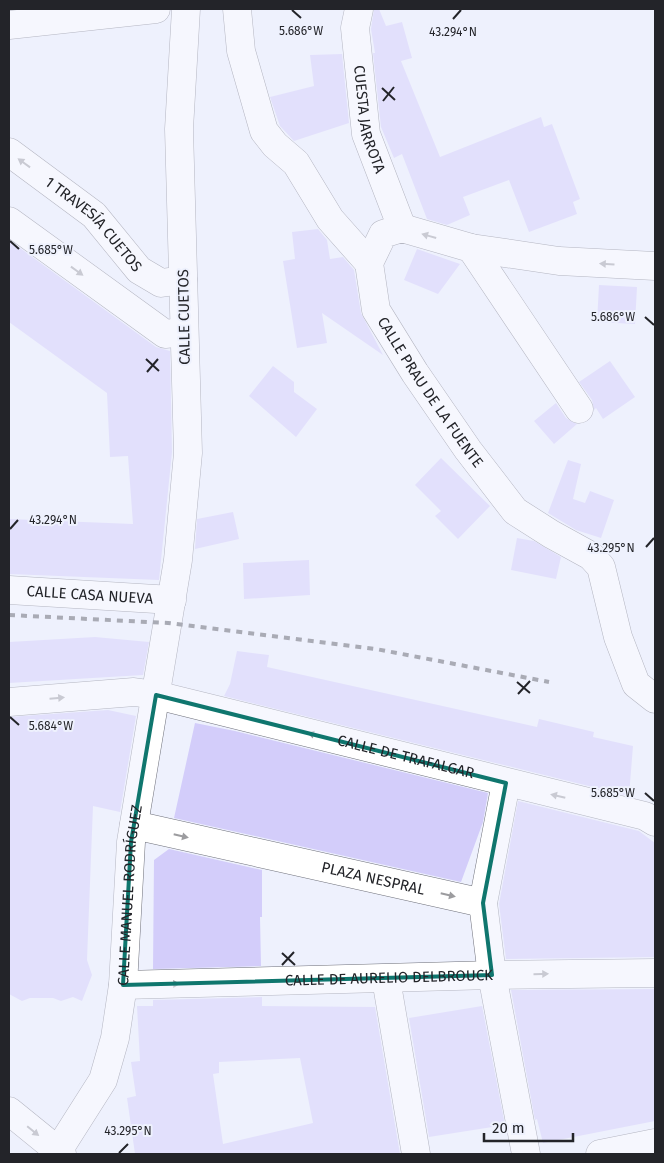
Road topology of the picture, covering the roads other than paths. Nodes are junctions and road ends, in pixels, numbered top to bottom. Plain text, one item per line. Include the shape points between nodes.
1 (156, 9) edge
2 (186, 9) edge
3 (237, 9) edge
4 (359, 9) edge
5 (9, 25) edge
6 (9, 152) edge
7 (9, 222) edge
8 (402, 228) junction
9 (471, 248) junction
10 (369, 263) junction
11 (655, 266) edge
12 (183, 280) junction
13 (184, 332) junction
14 (579, 409) dead end
15 (9, 590) edge
16 (170, 612) junction
17 (156, 695) junction
18 (655, 699) edge
19 (9, 702) edge
20 (506, 784) junction
21 (655, 822) edge
22 (134, 825) junction
23 (483, 903) junction
24 (655, 973) edge
25 (492, 975) junction
26 (386, 979) junction
27 (123, 985) junction
28 (9, 1111) edge
29 (653, 1144) edge
30 (59, 1153) edge
31 (416, 1154) edge
32 (526, 1154) edge
33 (600, 1154) edge

1 - 5 street
2 - 12 street, CALLE CUETOS via 180,129
3 - 10 street via 241,51 264,131 296,163 330,219
4 - 8 street, CUESTA JARROTA via 355,28 366,134
12 -> 6 street, 1 TRAVESÍA CUETOS via 161,283 139,270 94,215
7 -> 13 street via 165,334
9 -> 8 street
8 - 10 street via 383,234
11 -> 9 street via 559,261
9 - 14 street
10 - 18 street, CALLE PRAU DE LA FUENTE via 376,310 468,450 515,511 591,556 601,567 618,638 636,684
12 - 13 street, CALLE CUETOS
13 - 16 street, CALLE CUETOS via 187,473
15 - 16 street, CALLE CASA NUEVA
16 - 17 street, CALLE MANUEL RODRÍGUEZ
19 -> 17 street, CALLE DE TRAFALGAR via 134,692
20 -> 17 street, CALLE DE TRAFALGAR
17 - 22 street, CALLE MANUEL RODRÍGUEZ
21 -> 20 street, CALLE DE TRAFALGAR via 645,816
20 - 23 street
22 -> 23 street, PLAZA NESPRAL
22 - 27 street, CALLE MANUEL RODRÍGUEZ
23 - 25 street
25 -> 24 street, CALLE DE AURELIO DELBROUCK
25 - 26 street, CALLE DE AURELIO DELBROUCK
25 - 32 street
27 -> 26 street, CALLE DE AURELIO DELBROUCK
26 - 31 street
27 - 30 street, CALLE MANUEL RODRÍGUEZ via 115,1038 104,1080
28 -> 30 street
29 - 33 street

